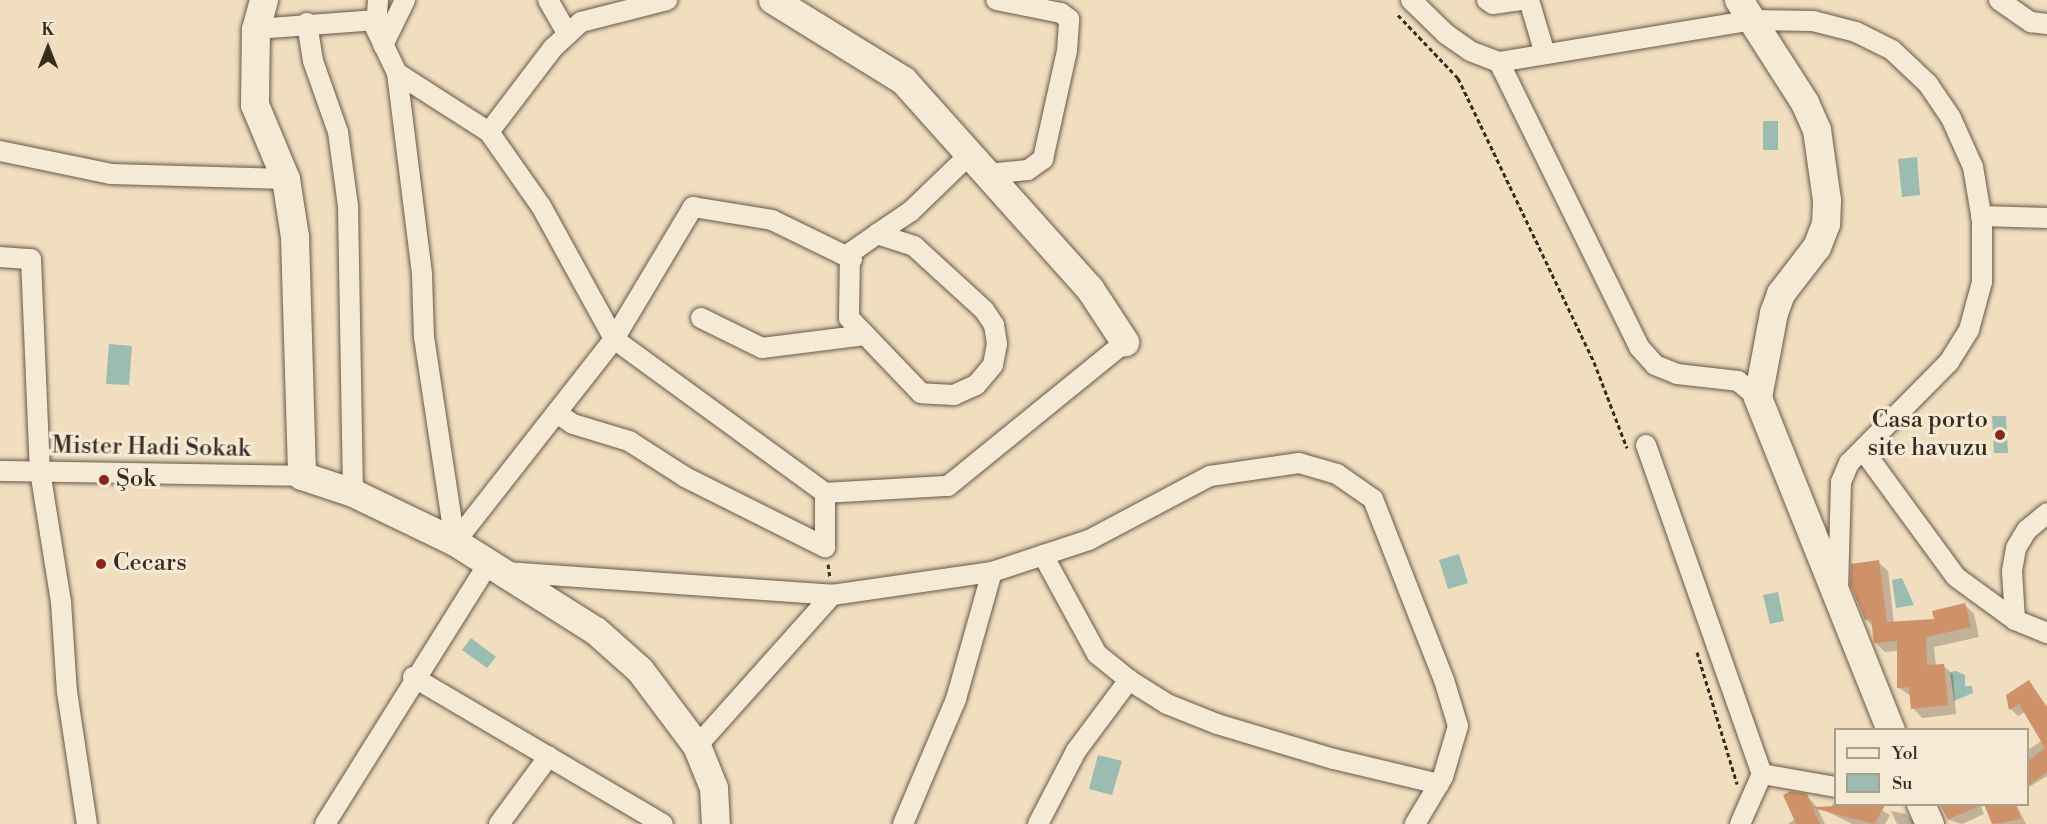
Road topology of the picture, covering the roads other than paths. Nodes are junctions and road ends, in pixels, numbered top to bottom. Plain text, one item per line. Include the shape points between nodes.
1 (264, 0) edge
2 (378, 0) edge
3 (405, 0) edge
4 (548, 0) edge
5 (667, 0) edge
6 (773, 0) edge
7 (996, 0) edge
8 (1487, 0) edge
9 (1521, 0) edge
10 (1529, 0) edge
11 (1999, 0) edge
12 (1412, 4) edge
13 (1746, 10) edge
14 (376, 20) junction
15 (306, 23) junction
16 (2047, 24) edge
17 (256, 29) junction
18 (568, 34) junction
19 (383, 45) junction
20 (1545, 54) junction
21 (1499, 62) junction
22 (397, 73) junction
23 (489, 132) junction
24 (0, 151) edge
25 (979, 164) junction
26 (286, 179) junction
27 (1982, 216) junction
28 (2047, 218) edge
29 (877, 234) junction
30 (0, 257) edge
31 (852, 259) junction
32 (701, 318) dead end
33 (865, 335) junction
34 (614, 339) junction
35 (1125, 342) joint
36 (1758, 398) junction
37 (557, 413) junction
38 (1646, 445) dead end
39 (1863, 450) junction
40 (0, 471) edge
41 (40, 471) junction
42 (302, 476) junction
43 (353, 493) junction
44 (825, 493) junction
45 (2047, 513) edge
46 (455, 542) junction
47 (1043, 555) junction
48 (495, 568) junction
49 (992, 572) junction
50 (832, 595) junction
51 (1838, 598) junction
52 (2015, 621) junction
53 (2047, 633) edge
54 (413, 677) junction
55 (1129, 680) junction
56 (1891, 728) edge
57 (697, 746) junction
58 (549, 756) junction
59 (1762, 774) junction
60 (1439, 784) junction
61 (1834, 787) edge
62 (1923, 806) edge
63 (87, 824) edge
64 (325, 824) edge
65 (499, 824) edge
66 (663, 824) edge
67 (716, 824) edge
68 (903, 824) edge
69 (1038, 824) edge
70 (1415, 824) edge
71 (1740, 824) edge
72 (1930, 824) edge

1 - 17 street
2 - 14 street
3 - 19 street
4 - 18 street
5 - 18 street via 581,22
6 - 25 street via 904,81
7 - 25 street via 1061,13 1069,19 1067,51 1043,159 1029,170
8 - 9 street via 1493,4
10 - 20 street
11 - 16 street via 2031,22
12 - 21 street via 1470,51
13 - 20 street
13 - 27 street via 1856,32 1892,50 1928,84 1951,118 1973,167
13 - 36 street via 1805,103 1817,130 1827,200 1826,224 1817,248 1781,294 1774,313
14 - 15 street
14 - 19 street
15 - 17 street
15 - 43 street via 313,61 338,132 348,206
17 - 26 street via 255,105
18 - 23 street
19 - 22 street
20 - 21 street
21 - 36 street via 1639,347 1655,365 1677,374 1738,381
22 - 23 street
22 - 46 street via 422,275 424,337
23 - 34 street via 541,206
24 - 26 street via 111,174
25 - 29 street
25 - 35 street via 1090,289
26 - 42 street via 295,237
27 - 28 street
27 - 39 street via 1982,282 1969,330 1949,362
29 - 31 street via 850,253
29 - 33 street via 914,246 984,310 994,325 997,344 984,379 954,395 938,395 921,393
30 - 41 street via 31,259
31 - 33 street via 848,265 849,318
31 - 34 street via 772,220 693,207
32 - 33 street via 762,348
34 - 37 street
34 - 44 street
35 - 44 street via 948,486
36 - 51 street
37 - 44 street via 573,424 629,441 685,477 825,547
37 - 46 street
38 - 59 street
39 - 51 street via 1849,463 1841,482
39 - 52 street via 1956,577
40 - 41 street, Mister Hadi Sokak
41 - 42 street, Mister Hadi Sokak
41 - 63 street via 61,602 67,692
42 - 43 street
43 - 46 street
45 - 52 street via 2027,530 2016,548 2012,571
46 - 48 street
47 - 49 street
47 - 55 street via 1097,654
47 - 60 street via 1089,540 1210,476 1299,463 1337,474 1373,499 1434,651 1458,726
48 - 50 street
48 - 54 street
48 - 57 street via 596,631 623,654 640,670
49 - 50 street
49 - 68 street via 956,699
50 - 57 street
51 - 56 street
52 - 53 street
54 - 58 street
54 - 64 street
55 - 60 street via 1167,704 1217,724 1334,759
55 - 69 street via 1076,752
57 - 67 street via 712,780
58 - 65 street
58 - 66 street
59 - 61 street
59 - 71 street
60 - 70 street
62 - 72 street

